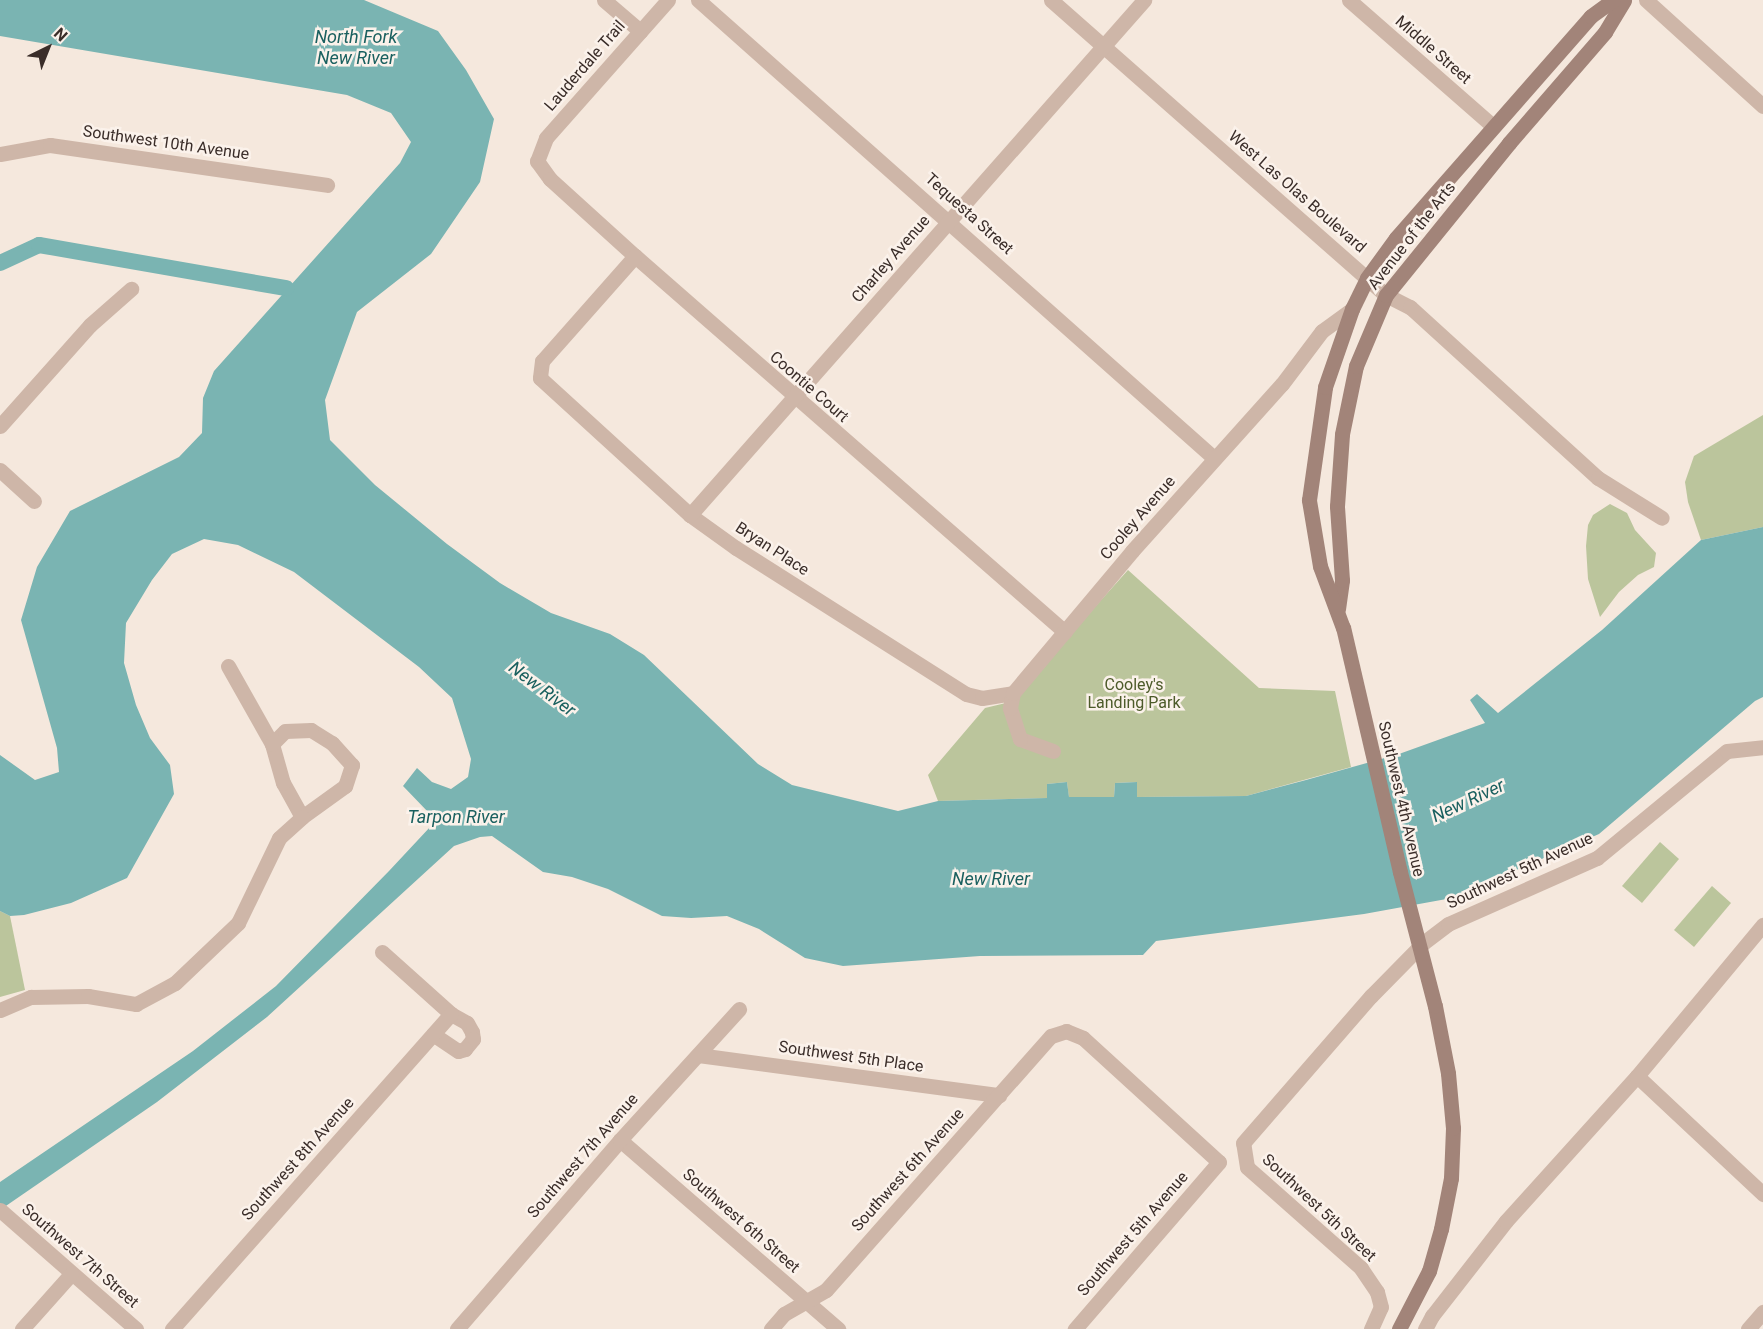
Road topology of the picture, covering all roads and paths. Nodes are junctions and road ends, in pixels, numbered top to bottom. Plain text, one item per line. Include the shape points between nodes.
1 (604, 0) edge
2 (668, 0) edge
3 (698, 0) edge
4 (1051, 0) edge
5 (1144, 0) edge
6 (1349, 0) edge
7 (1613, 0) edge
8 (1624, 0) edge
9 (1646, 0) edge
10 (640, 31) junction
11 (1103, 46) junction
12 (1763, 106) edge
13 (1493, 126) junction
14 (0, 154) edge
15 (537, 161) joint
16 (327, 185) dead end
17 (949, 220) junction
18 (634, 256) junction
19 (1367, 278) junction
20 (131, 290) dead end
21 (1386, 296) junction
22 (1352, 309) junction
23 (793, 397) junction
24 (0, 426) edge
25 (1214, 458) junction
26 (0, 470) edge
27 (34, 501) dead end
28 (690, 515) junction
29 (1662, 518) dead end
30 (1340, 620) junction
31 (1065, 632) junction
32 (228, 666) dead end
33 (1013, 693) junction
34 (272, 744) junction
35 (1763, 747) edge
36 (1053, 751) dead end
37 (302, 817) junction
38 (1763, 925) edge
39 (382, 952) dead end
40 (739, 1009) dead end
41 (0, 1010) edge
42 (451, 1014) junction
43 (433, 1034) junction
44 (698, 1055) junction
45 (1637, 1076) junction
46 (999, 1095) junction
47 (620, 1140) junction
48 (1243, 1143) joint
49 (1219, 1162) joint
50 (1763, 1194) edge
51 (4, 1214) edge
52 (71, 1274) junction
53 (806, 1301) junction
54 (1763, 1312) edge
55 (1428, 1322) edge
56 (22, 1329) edge
57 (136, 1329) edge
58 (172, 1329) edge
59 (457, 1329) edge
60 (771, 1329) edge
61 (838, 1329) edge
62 (1075, 1329) edge
63 (1371, 1329) edge
64 (1399, 1329) edge
65 (1441, 1329) edge
66 (1749, 1329) edge

1 - 10 street
2 - 10 street, Lauderdale Trail
3 - 17 street, Tequesta Street
4 - 11 street, West Las Olas Boulevard
5 - 11 street, Charley Avenue
6 - 13 street, Middle Street
7 - 13 main road, Avenue of the Arts via 1592,16
8 - 21 main road, Avenue of the Arts via 1605,32 1487,169
9 - 12 street
10 - 15 street, Lauderdale Trail via 546,138
11 - 17 street, Charley Avenue
11 - 19 street, West Las Olas Boulevard
13 - 19 main road, Avenue of the Arts via 1396,238
14 - 16 street, Southwest 10th Avenue via 50,145
15 - 18 street, Coontie Court via 550,179
17 - 23 street, Charley Avenue
17 - 25 street, Tequesta Street
18 - 23 street, Coontie Court
18 - 28 street, Bryan Place via 542,361 540,378
19 - 21 street, West Las Olas Boulevard
19 - 22 main road, Southwest 4th Avenue
20 - 24 street via 90,325
21 - 29 street, West Las Olas Boulevard via 1410,307 1598,478
21 - 30 main road, Avenue of the Arts via 1356,366 1342,434 1337,506 1342,580
22 - 25 street, Cooley Avenue via 1322,331 1282,384
22 - 30 main road, Southwest 4th Avenue via 1324,387 1309,500 1320,566
23 - 28 street, Charley Avenue
23 - 31 street, Coontie Court
25 - 31 street, Cooley Avenue
26 - 27 street
28 - 33 street, Bryan Place via 966,694 982,698
30 - 64 main road, Southwest 4th Avenue, bridge via 1435,1006 1454,1128 1442,1229 1429,1271
31 - 33 street, Cooley Avenue
32 - 34 street
33 - 36 street via 1010,708 1020,740
34 - 37 street via 283,783
34 - 37 street via 285,731 311,730 332,743 352,765 345,786
35 - 48 street, Southwest 5th Avenue via 1727,751 1597,858 1448,924 1423,943
37 - 41 street via 279,838 238,923 175,983 136,1004 88,996 32,997
38 - 45 street
39 - 42 street
40 - 44 street, Southwest 7th Avenue
42 - 43 street, Southwest 8th Avenue
42 - 43 street via 470,1026 470,1044 458,1051
43 - 58 street, Southwest 8th Avenue
44 - 46 street, Southwest 5th Place
44 - 47 street, Southwest 7th Avenue
45 - 50 street
45 - 55 street via 1534,1190
46 - 49 street, Southwest 6th Avenue via 1051,1036 1066,1031 1083,1038
46 - 53 street, Southwest 6th Avenue via 826,1290
47 - 53 street, Southwest 6th Street
47 - 59 street, Southwest 7th Avenue
48 - 63 street, Southwest 5th Street via 1247,1167 1361,1268 1377,1292 1381,1307
49 - 62 street, Southwest 5th Avenue
51 - 52 street, Southwest 7th Street
52 - 56 street
52 - 57 street, Southwest 7th Street
53 - 60 street, Southwest 6th Avenue via 784,1314
53 - 61 street, Southwest 6th Street
54 - 66 street
55 - 65 street

